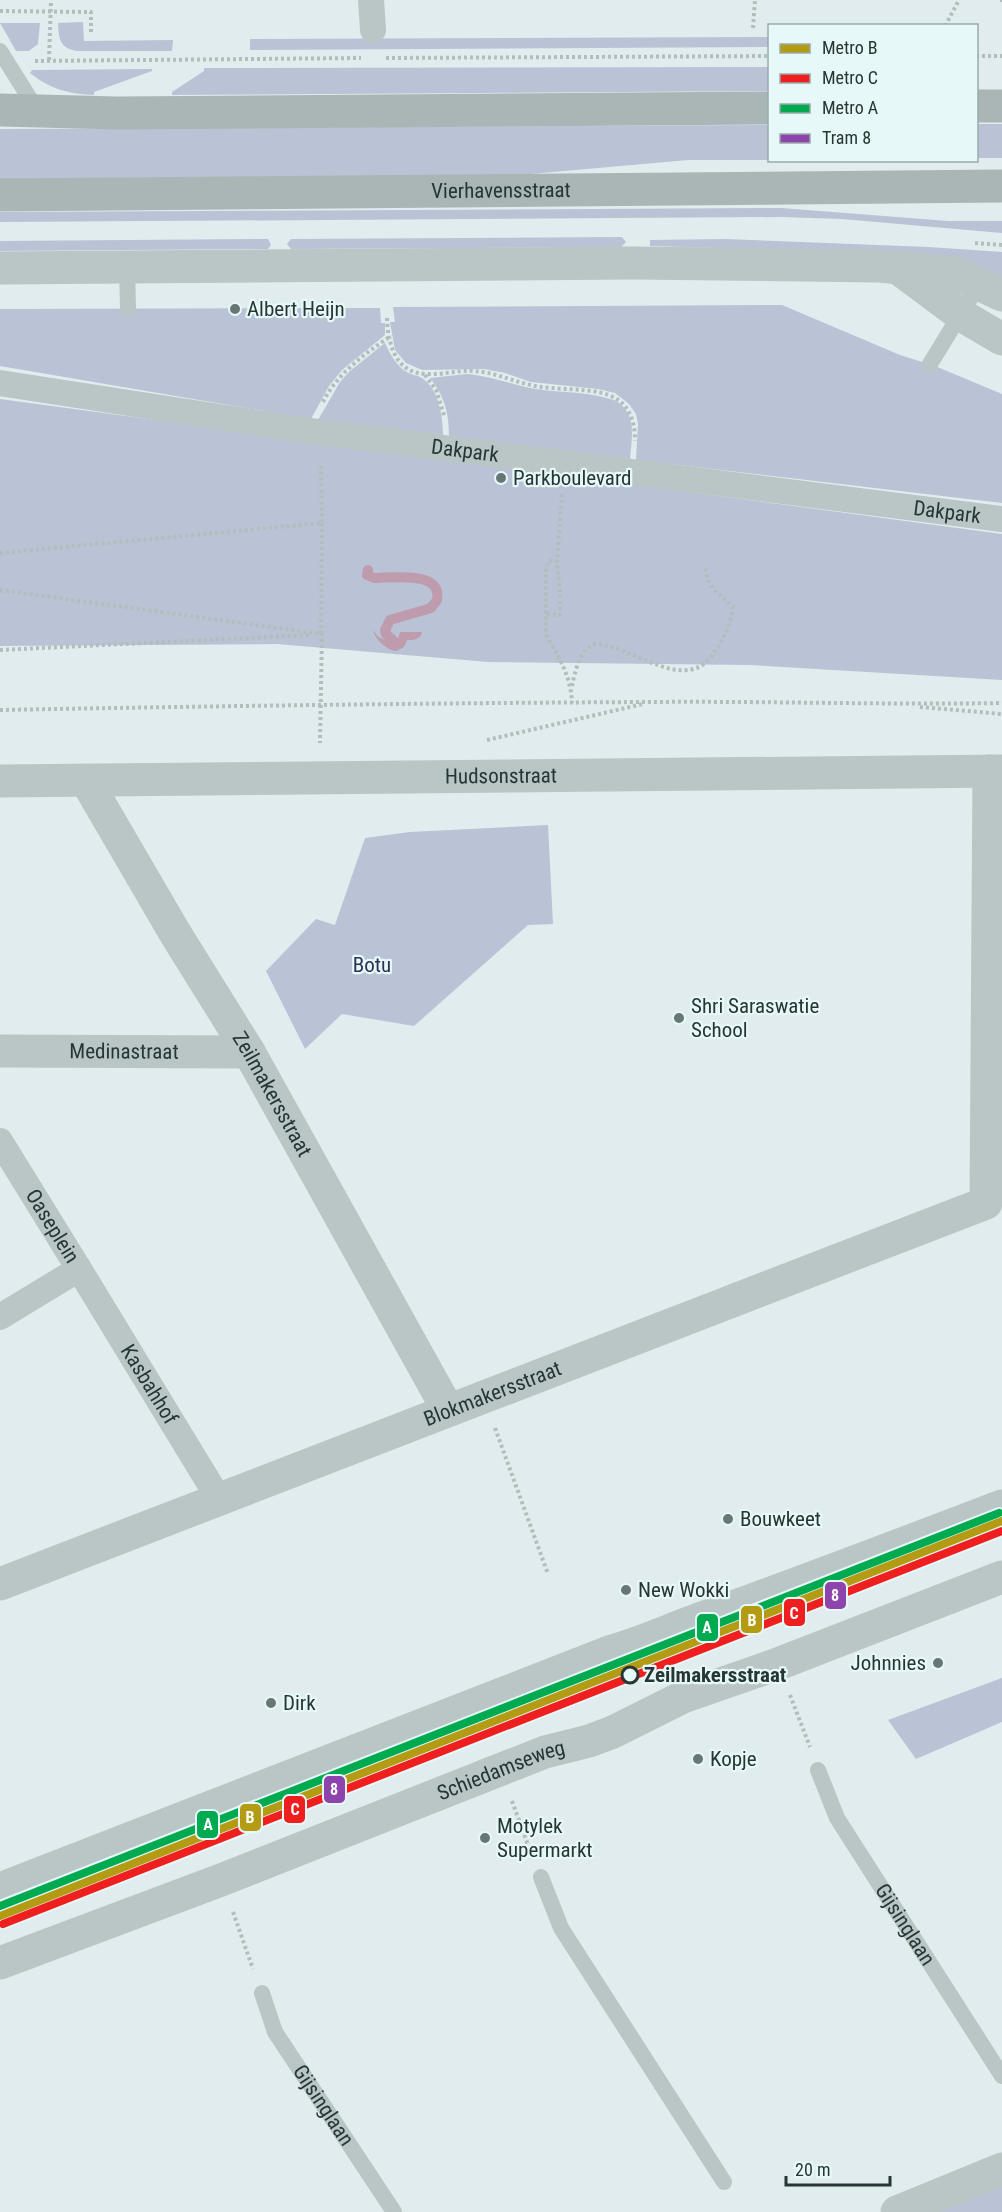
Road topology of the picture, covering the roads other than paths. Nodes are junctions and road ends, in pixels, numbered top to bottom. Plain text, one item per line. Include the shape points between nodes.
1 (371, 0) edge
2 (373, 30) dead end
3 (0, 51) edge
4 (978, 106) edge
5 (1002, 106) edge
6 (768, 108) edge
7 (0, 110) edge
8 (37, 110) junction
9 (1002, 186) edge
10 (0, 195) edge
11 (127, 266) junction
12 (0, 268) edge
13 (898, 268) junction
14 (991, 290) edge
15 (128, 309) dead end
16 (961, 315) junction
17 (1002, 339) edge
18 (930, 364) dead end
19 (0, 383) edge
20 (1002, 519) edge
21 (995, 771) edge
22 (0, 781) edge
23 (87, 782) junction
24 (0, 1051) edge
25 (249, 1052) junction
26 (0, 1141) edge
27 (8, 1171) edge
28 (79, 1269) junction
29 (0, 1317) edge
30 (448, 1410) junction
31 (219, 1499) junction
32 (1002, 1506) edge
33 (1002, 1577) edge
34 (1, 1582) edge
35 (818, 1770) road end
36 (541, 1877) road end
37 (0, 1889) edge
38 (0, 1963) edge
39 (262, 1993) road end
40 (1002, 2076) edge
41 (1002, 2169) edge
42 (724, 2182) dead end
43 (394, 2212) edge
44 (897, 2212) edge

1 - 2 street
3 - 8 lane
4 - 5 main road
6 - 8 main road via 129,113
7 - 8 main road
9 - 10 main road, Vierhavensstraat
11 - 12 street
11 - 13 street via 634,263
11 - 15 lane
13 - 14 street via 955,273
13 - 16 street
14 - 16 lane
16 - 17 street
16 - 18 lane
19 - 20 street, Dakpark via 315,432
21 - 23 street, Hudsonstraat
21 - 30 street, Blokmakersstraat via 986,1203
22 - 23 street, Hudsonstraat
23 - 25 street, Zeilmakersstraat
24 - 25 street, Medinastraat
25 - 30 street, Zeilmakersstraat
26 - 27 street, Oaseplein
27 - 28 street, Oaseplein
28 - 29 street, Oaseplein
28 - 31 street, Kasbahhof
30 - 31 street, Blokmakersstraat
31 - 34 street, Blokmakersstraat
32 - 37 street via 612,1651
33 - 38 street, Schiedamseweg via 684,1697 613,1732 545,1752
35 - 40 lane, Gijsinglaan via 837,1818
36 - 42 lane via 561,1928
39 - 43 lane, Gijsinglaan via 275,2032
41 - 44 street

